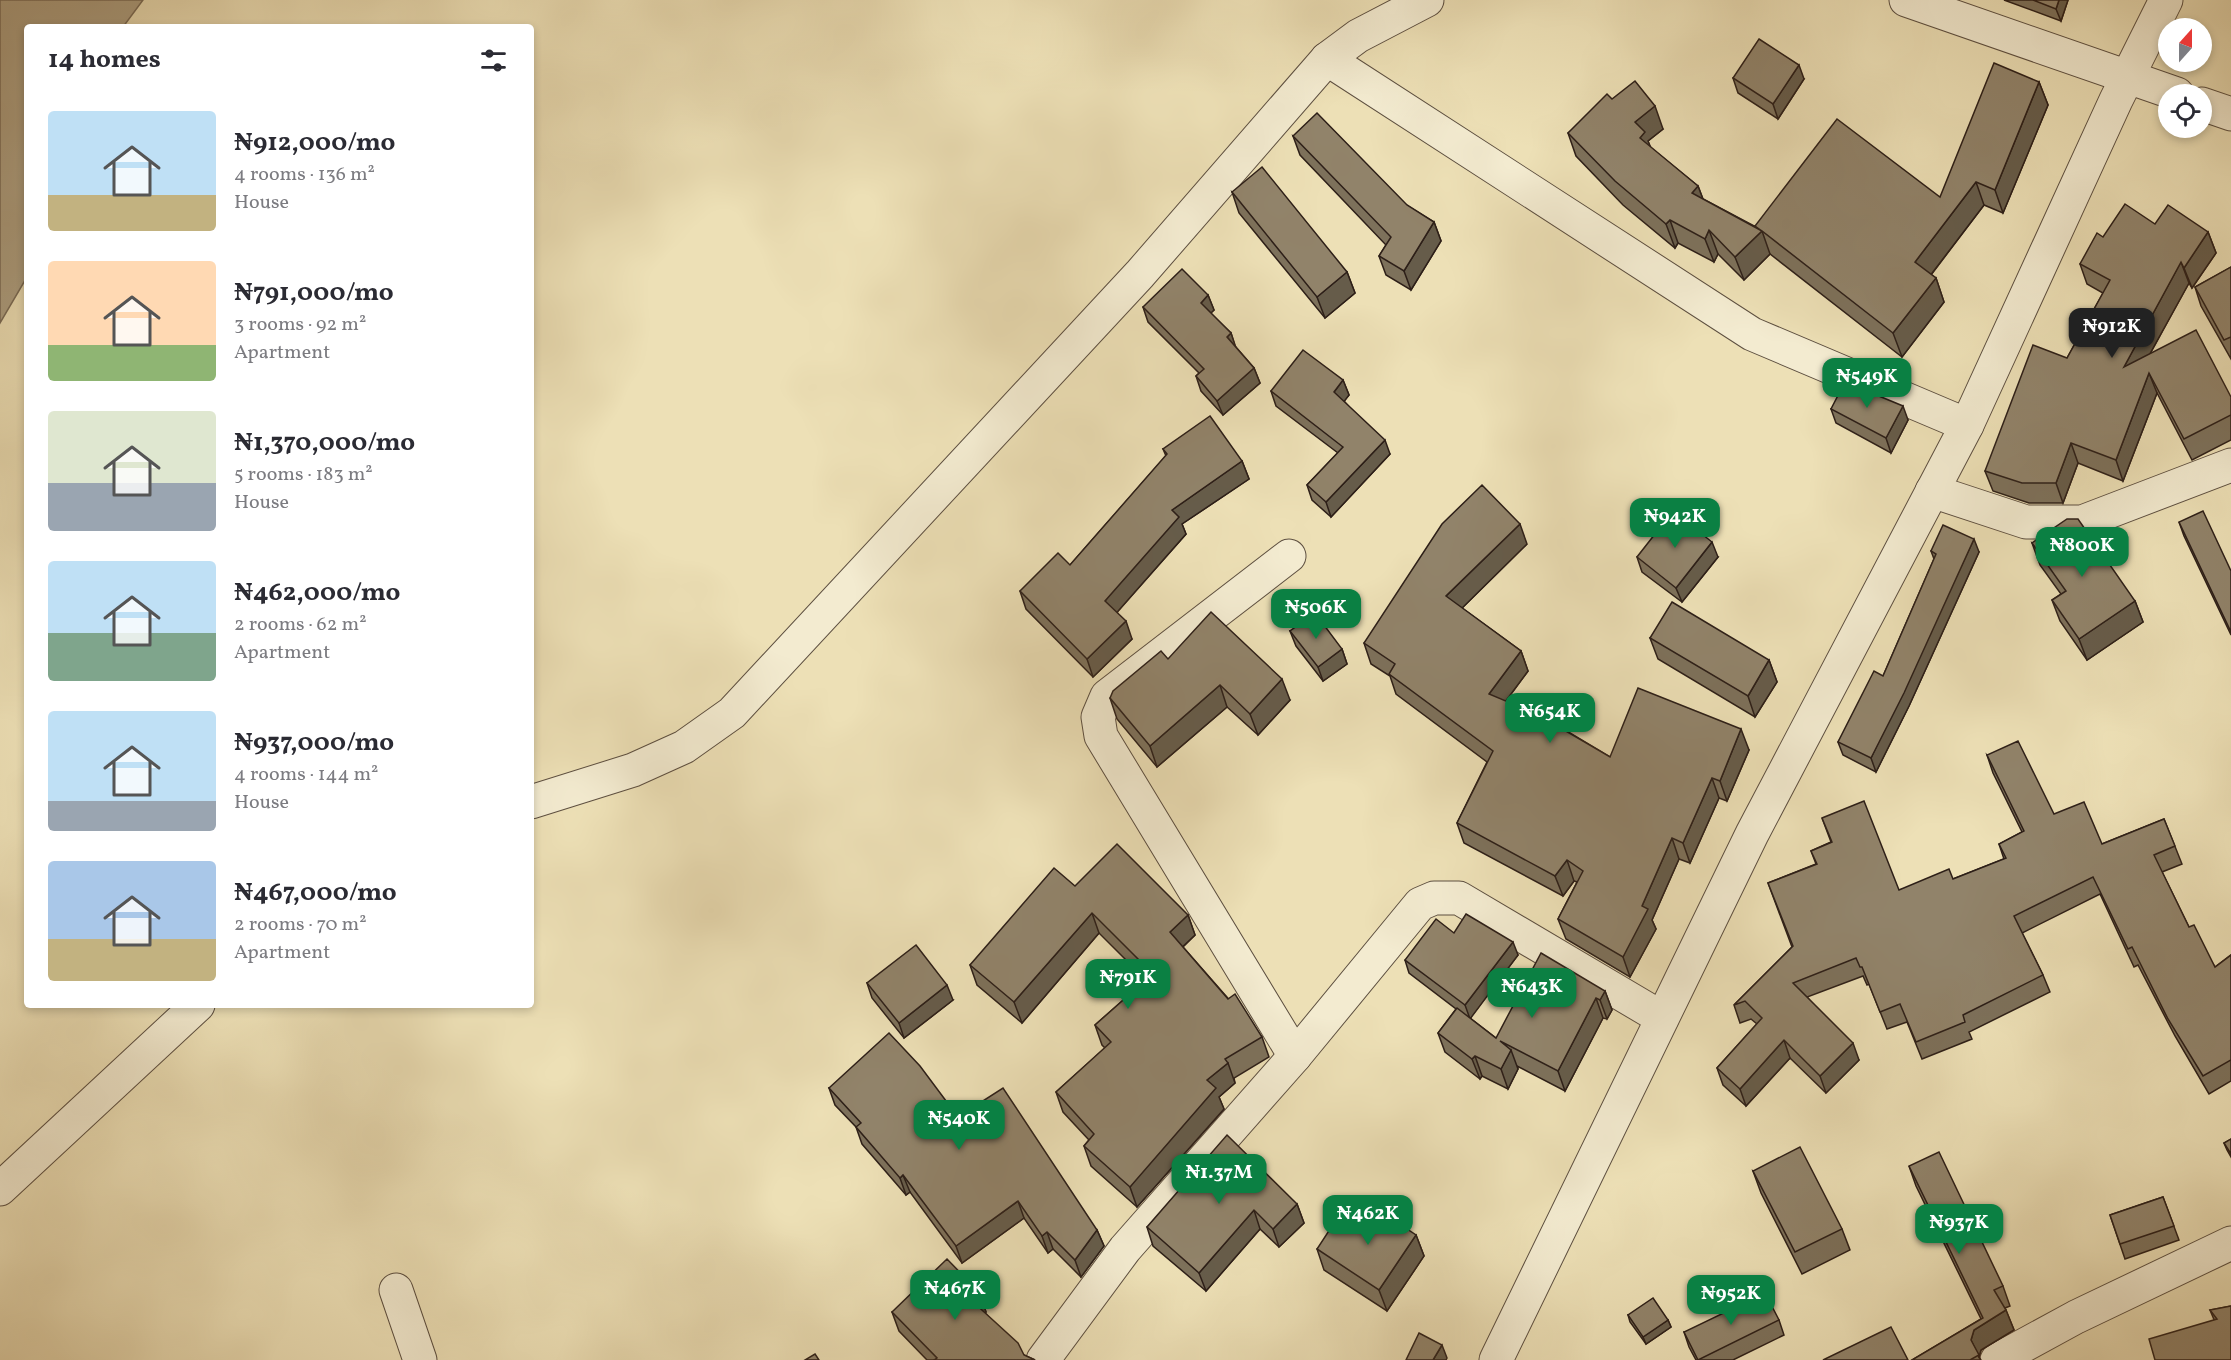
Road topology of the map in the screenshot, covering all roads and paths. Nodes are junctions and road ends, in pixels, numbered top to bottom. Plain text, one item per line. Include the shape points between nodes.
1 (1427, 0) edge
2 (1906, 0) edge
3 (2166, 0) edge
4 (1327, 59) junction
5 (2128, 77) junction
6 (2158, 87) edge
7 (2212, 107) edge
8 (2231, 114) edge
9 (1967, 424) junction
10 (2231, 465) edge
11 (1932, 491) junction
12 (1289, 556) dead end
13 (534, 801) edge
14 (195, 1008) edge
15 (1662, 1018) junction
16 (1295, 1056) junction
17 (0, 1189) edge
18 (2231, 1243) edge
19 (396, 1290) dead end
20 (420, 1360) edge
21 (1043, 1360) edge
22 (1496, 1360) edge
23 (1997, 1360) edge

1 - 4 street via 1358,36
2 - 5 street
3 - 5 street
4 - 9 street via 1752,334
4 - 13 street via 1140,274 732,713 684,747 633,770
5 - 6 street
5 - 9 street
7 - 8 street
9 - 11 street
10 - 11 street via 2082,522 2026,522
11 - 15 street via 1752,834
12 - 16 street via 1107,696 1098,717 1101,736
14 - 17 street
15 - 16 street via 1459,898 1434,898 1420,904
15 - 22 street
16 - 21 street via 1125,1249
18 - 23 street via 2076,1317
19 - 20 street

